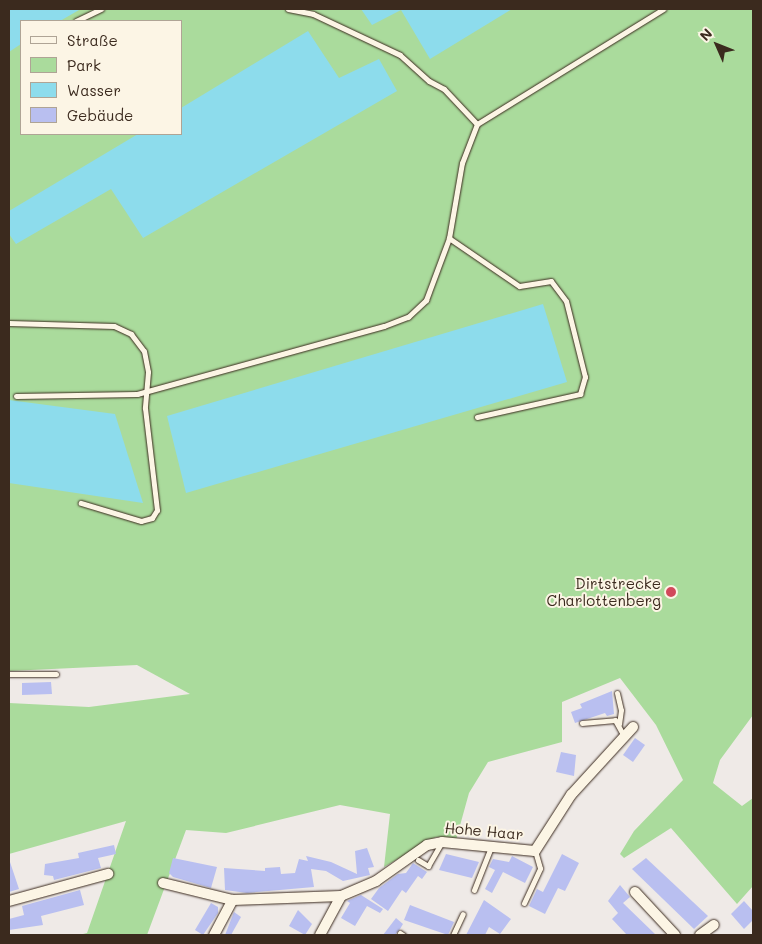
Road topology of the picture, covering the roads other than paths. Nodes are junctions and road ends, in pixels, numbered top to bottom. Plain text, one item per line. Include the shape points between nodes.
1 (100, 9) edge
2 (288, 9) edge
3 (663, 9) edge
4 (78, 20) edge
5 (477, 124) junction
6 (449, 238) junction
7 (9, 323) edge
8 (148, 392) junction
9 (16, 396) dead end
10 (477, 417) dead end
11 (81, 503) dead end
12 (9, 674) edge
13 (56, 674) dead end
14 (617, 693) dead end
15 (582, 723) dead end
16 (619, 724) junction
17 (633, 727) dead end
18 (624, 736) junction
19 (442, 842) junction
20 (491, 847) junction
21 (535, 851) junction
22 (418, 860) dead end
23 (108, 874) dead end
24 (163, 883) dead end
25 (474, 890) dead end
26 (635, 892) dead end
27 (341, 896) junction
28 (233, 900) junction
29 (9, 901) edge
30 (524, 903) dead end
31 (463, 914) dead end
32 (714, 925) dead end
33 (214, 935) edge
34 (320, 935) edge
35 (453, 935) edge
36 (675, 935) edge
37 (700, 935) edge

1 - 4 lane
2 - 5 lane via 313,14 400,55 429,82 444,89
3 - 5 lane
5 - 6 lane via 462,163
6 - 8 lane via 436,282 426,300 408,317
6 - 10 lane via 519,286 551,281 566,301 585,377 580,394
7 - 8 lane via 87,323 114,326 131,334 144,351
8 - 9 lane
8 - 11 lane via 145,408 157,510 152,518 141,520
12 - 13 lane
14 - 16 lane via 621,710
15 - 16 lane via 587,726 608,720
16 - 18 lane
17 - 18 street, Hohe Haar
18 - 21 street, Hohe Haar via 571,795
19 - 20 street, Hohe Haar
19 - 22 lane via 428,866
19 - 27 street, Hohe Haar via 427,845 376,881
20 - 21 street, Hohe Haar
20 - 25 lane
21 - 30 lane, Hohe Haar via 540,868
23 - 29 street
24 - 28 street
26 - 36 street
27 - 28 street
27 - 34 street
28 - 33 street
31 - 35 lane
32 - 37 street

